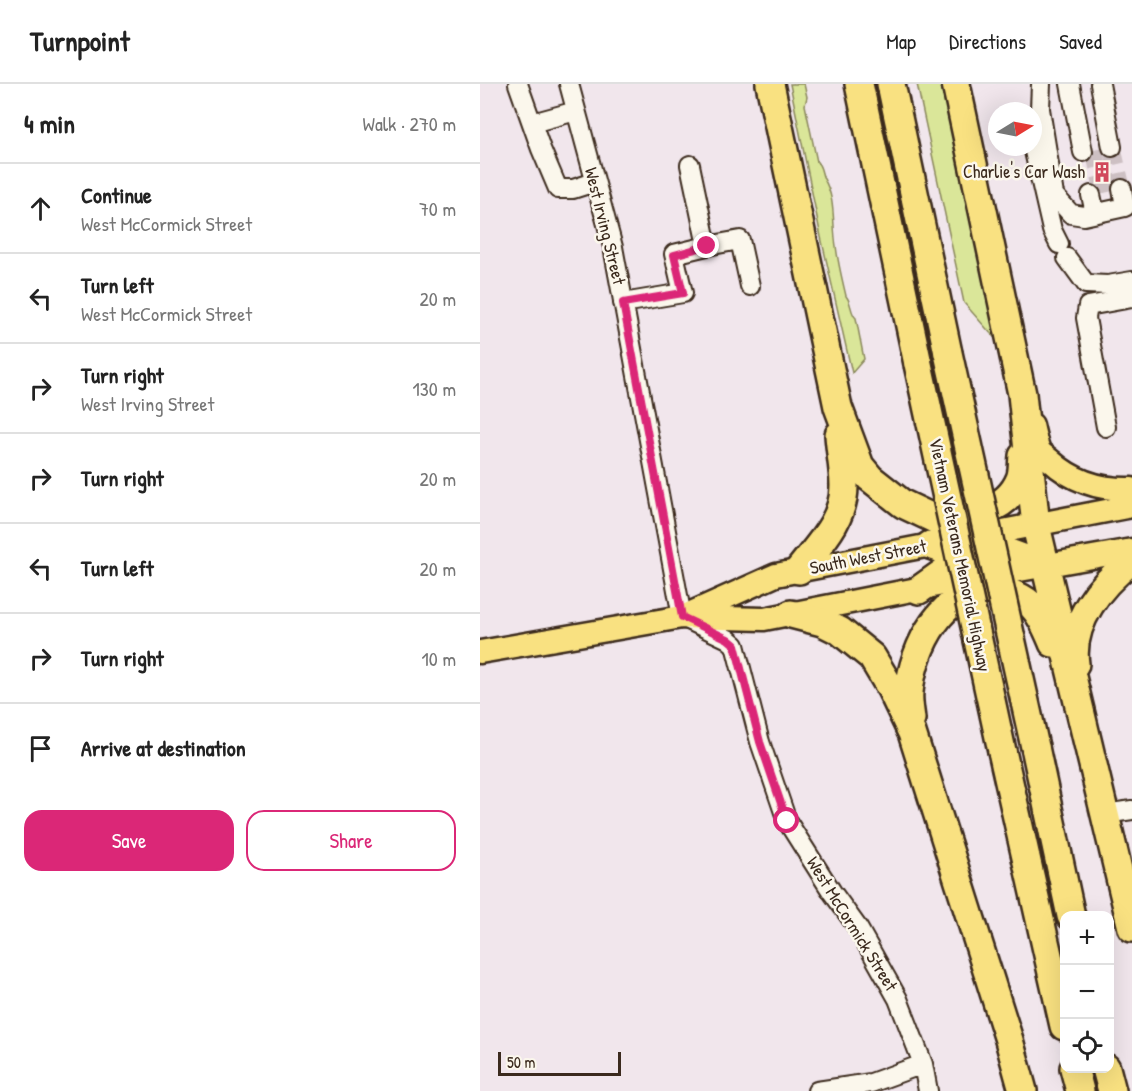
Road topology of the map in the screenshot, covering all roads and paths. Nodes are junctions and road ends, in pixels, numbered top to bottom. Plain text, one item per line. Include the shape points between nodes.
1 (518, 84) edge
2 (569, 84) edge
3 (770, 84) edge
4 (858, 84) edge
5 (891, 84) edge
6 (1070, 84) edge
7 (1082, 84) edge
8 (1100, 84) edge
9 (962, 92) edge
10 (1029, 102) edge
11 (1040, 102) edge
12 (576, 111) junction
13 (1042, 121) edge
14 (532, 123) junction
15 (1096, 150) junction
16 (1035, 156) edge
17 (690, 165) dead end
18 (595, 182) junction
19 (1122, 189) tunnel mouth
20 (707, 246) junction
21 (1132, 281) edge
22 (750, 286) dead end
23 (1132, 298) edge
24 (623, 303) junction
25 (1022, 394) junction
26 (838, 406) junction
27 (1026, 427) junction
28 (1106, 427) dead end
29 (1132, 489) edge
30 (1011, 495) junction
31 (1132, 506) edge
32 (930, 517) junction
33 (1029, 527) junction
34 (930, 545) joint
35 (1132, 550) edge
36 (979, 554) junction
37 (1132, 560) edge
38 (1044, 566) junction
39 (799, 570) junction
40 (919, 590) joint
41 (1033, 607) junction
42 (791, 614) junction
43 (682, 617) junction
44 (933, 623) junction
45 (480, 652) edge
46 (1073, 685) junction
47 (912, 733) junction
48 (1087, 742) junction
49 (1132, 810) edge
50 (1105, 814) junction
51 (1070, 911) edge
52 (1132, 928) edge
53 (1063, 1019) edge
54 (923, 1064) junction
55 (1075, 1073) edge
56 (1107, 1073) edge
57 (883, 1085) edge
58 (817, 1091) edge
59 (928, 1091) edge
60 (1023, 1091) edge
61 (1080, 1091) edge
62 (1112, 1091) edge

1 - 14 street
2 - 12 street, West Irving Street
3 - 26 highway
4 - 53 highway, Vietnam Veterans Memorial Highway, bridge
5 - 51 highway, Vietnam Veterans Memorial Highway, bridge
6 - 15 street
7 - 15 street
8 - 15 street
9 - 25 highway
10 - 11 street via 1041,84
12 - 14 street
12 - 18 street, West Irving Street
13 - 19 street via 1054,195 1071,214 1084,216 1099,203 1125,207
14 - 18 street via 558,189
16 - 21 street via 1052,230 1086,284
17 - 20 street
18 - 24 street, West Irving Street
20 - 22 street via 740,240
20 - 24 street via 674,255 683,293
23 - 28 street via 1088,306 1086,318
24 - 43 street, West Irving Street
25 - 27 highway
25 - 29 main road via 1040,452 1077,479 1114,490
26 - 32 highway via 860,466 896,500
26 - 39 highway via 844,486 840,509 831,531
27 - 30 highway via 1021,477
27 - 33 highway
30 - 32 highway via 975,515
30 - 36 highway
31 - 33 main road
32 - 36 highway
33 - 36 highway
33 - 38 highway
34 - 36 highway
34 - 39 main road, South West Street
35 - 38 main road
36 - 38 highway
36 - 40 highway
36 - 41 highway
36 - 44 highway
37 - 48 highway via 1098,592 1074,641
38 - 46 highway
39 - 43 main road, South West Street via 776,575
40 - 42 main road, South West Street
41 - 44 highway via 1004,591 977,591 953,603
41 - 46 highway
42 - 43 main road, South West Street via 764,619
42 - 47 highway via 840,631 872,657
43 - 45 main road, South West Street
43 - 54 street, West McCormick Street via 735,645 760,742 787,821 858,928 898,999
44 - 47 highway via 914,662 908,694
46 - 48 highway
47 - 60 highway
48 - 50 highway
49 - 50 street
50 - 52 highway
54 - 57 street
54 - 59 street, West McCormick Street
55 - 61 highway
56 - 62 highway
57 - 58 street via 871,1083

